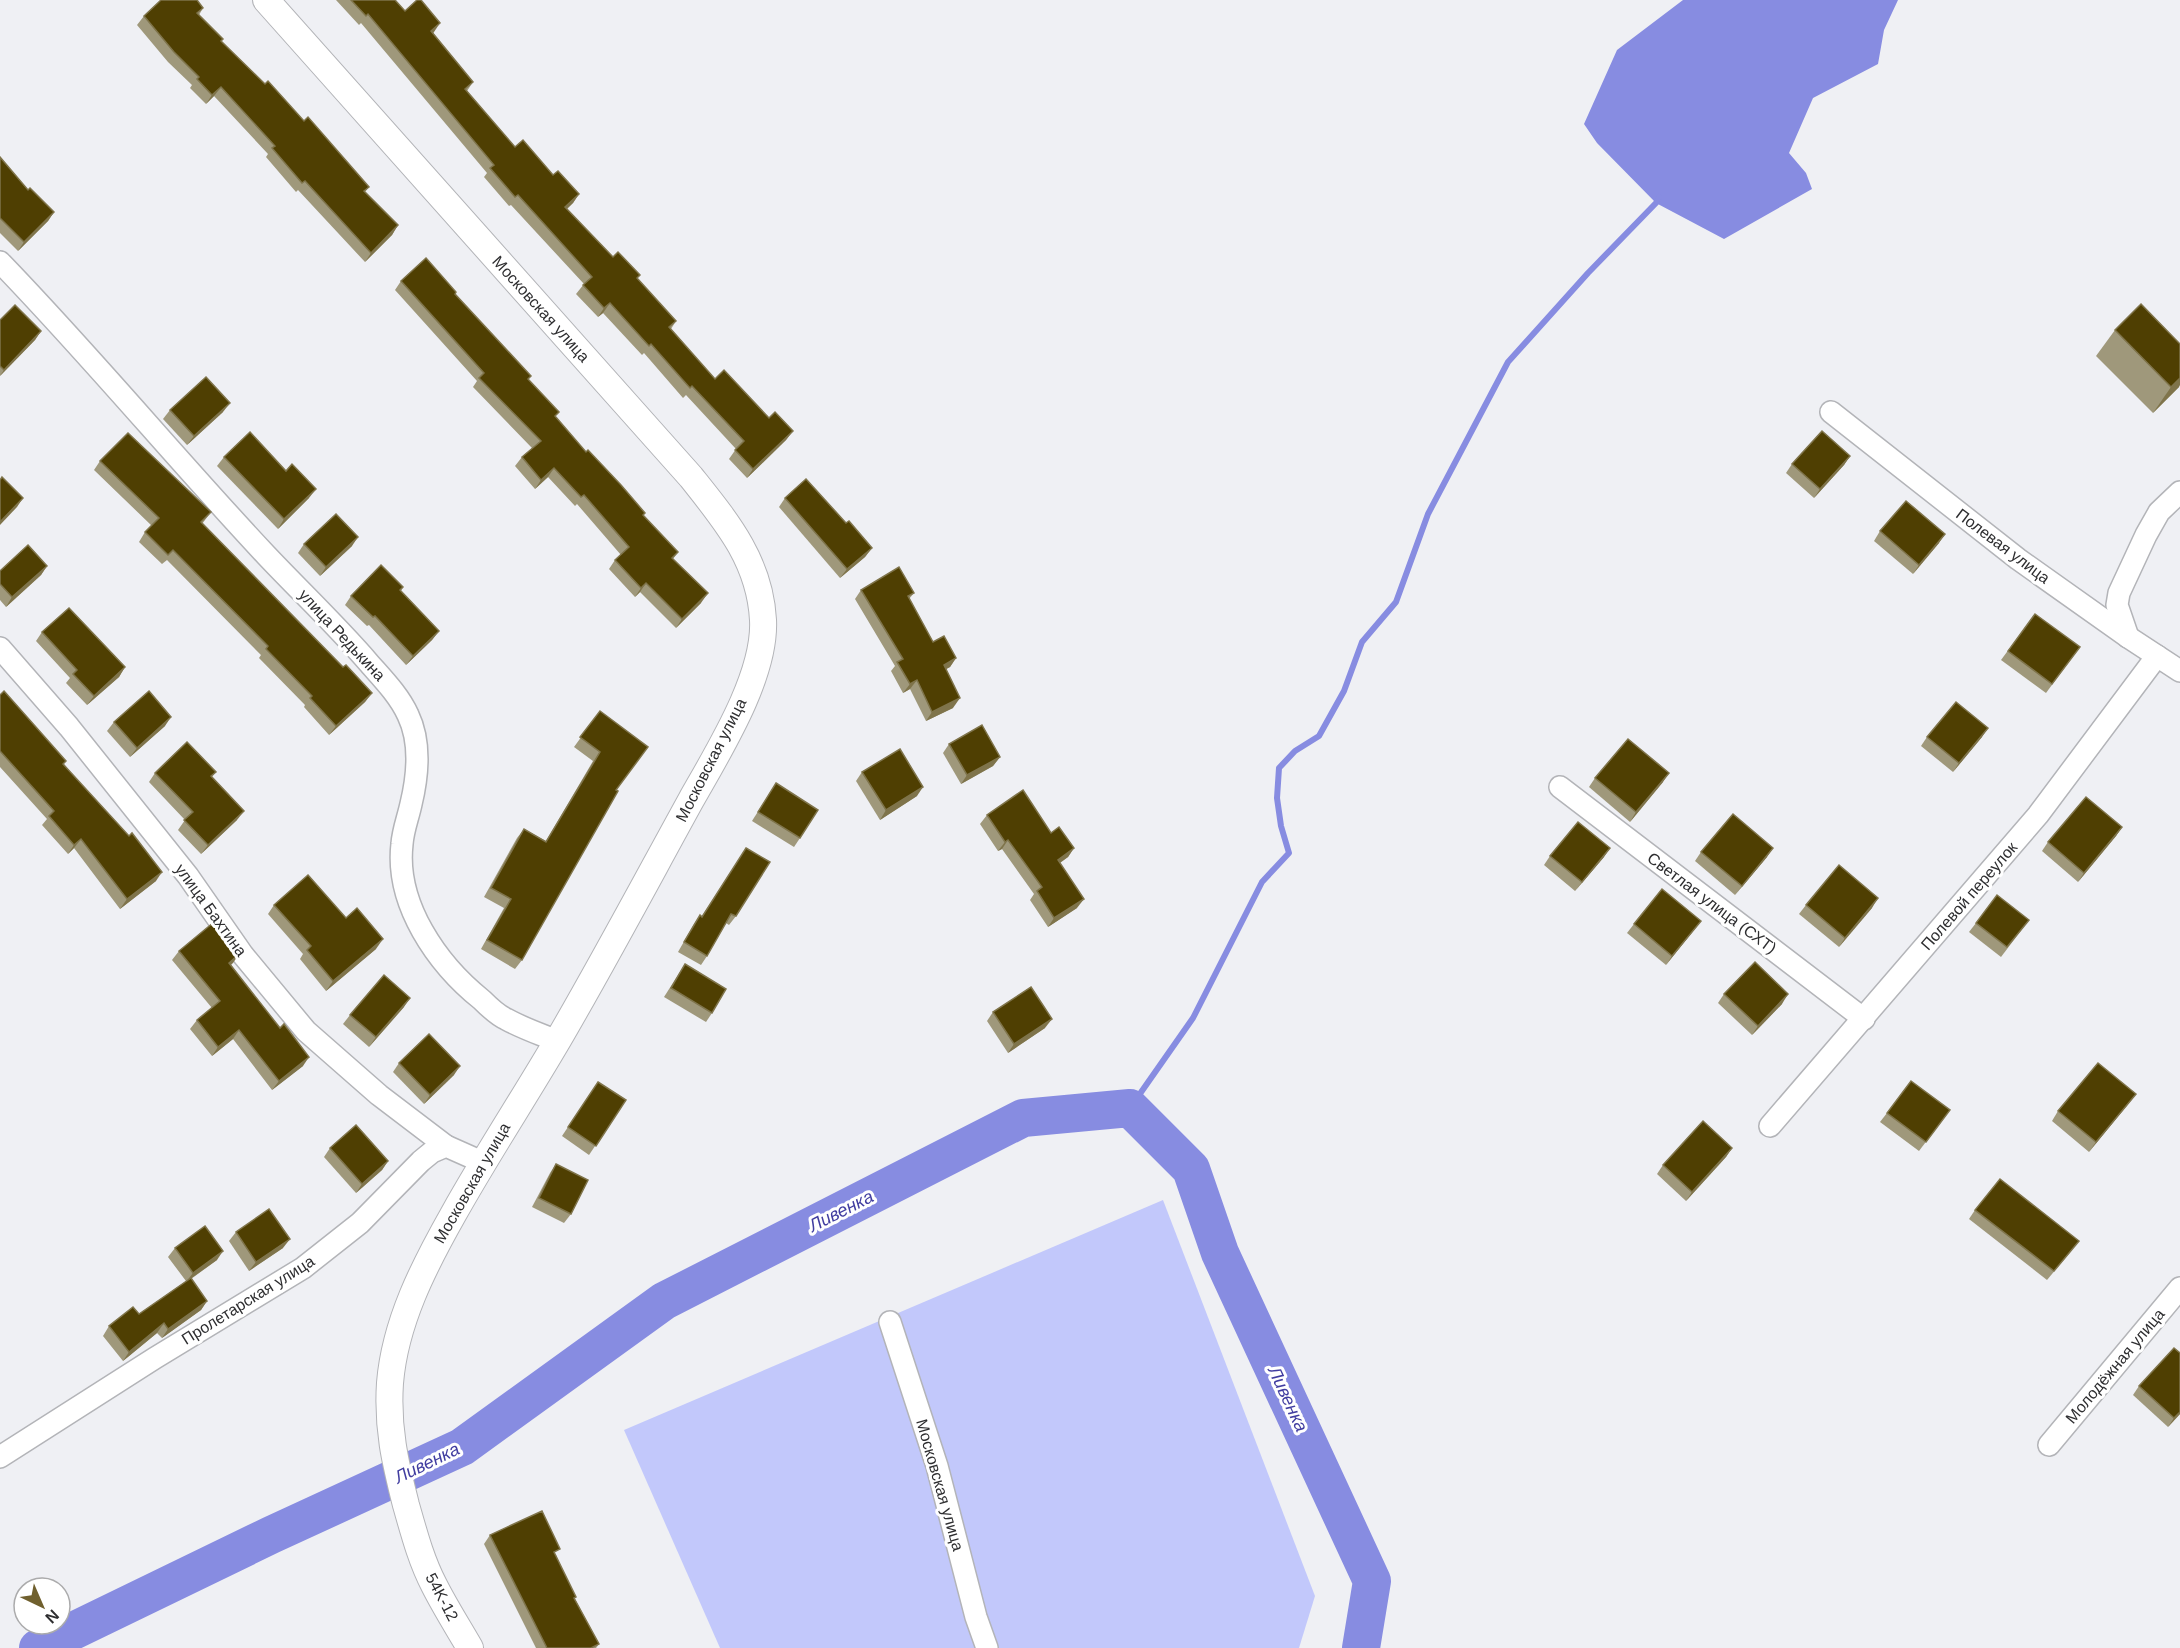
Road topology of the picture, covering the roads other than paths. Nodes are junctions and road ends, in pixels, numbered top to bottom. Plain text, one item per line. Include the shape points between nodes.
1 (266, 0) edge
2 (0, 262) edge
3 (1831, 412) dead end
4 (2180, 492) edge
5 (2128, 637) junction
6 (0, 648) edge
7 (2157, 656) junction
8 (2180, 671) edge
9 (1560, 787) dead end
10 (1864, 1018) junction
11 (557, 1041) junction
12 (1770, 1126) dead end
13 (446, 1146) junction
14 (482, 1162) junction
15 (2180, 1288) edge
16 (890, 1322) dead end
17 (2049, 1445) dead end
18 (0, 1456) edge
19 (417, 1546) joint
20 (470, 1648) edge
21 (987, 1648) edge

1 - 11 street, Московская улица via 691,477 727,522 755,574 764,622 751,683 723,744
2 - 11 street, улица Редькина via 388,685 408,713 417,745 400,870 415,915 451,972 475,995 504,1018
3 - 5 street, Полевая улица via 2018,560
4 - 5 street via 2158,512 2119,593 2118,611
5 - 7 street, Полевая улица
6 - 13 street, улица Бахтина via 69,727 306,1031 379,1095
7 - 8 street, Полевая улица
7 - 10 street, Полевой переулок via 2038,815
9 - 10 street, Светлая улица (СХТ)
10 - 12 street, Полевой переулок
11 - 14 street, Московская улица
13 - 14 street
13 - 18 street, Пролетарская улица via 421,1161 360,1223 303,1268
14 - 19 street, Московская улица via 414,1289 395,1347 390,1409 393,1453
15 - 17 street, Молодёжная улица
16 - 21 street, Московская улица via 937,1466
19 - 20 street, 54K-12

